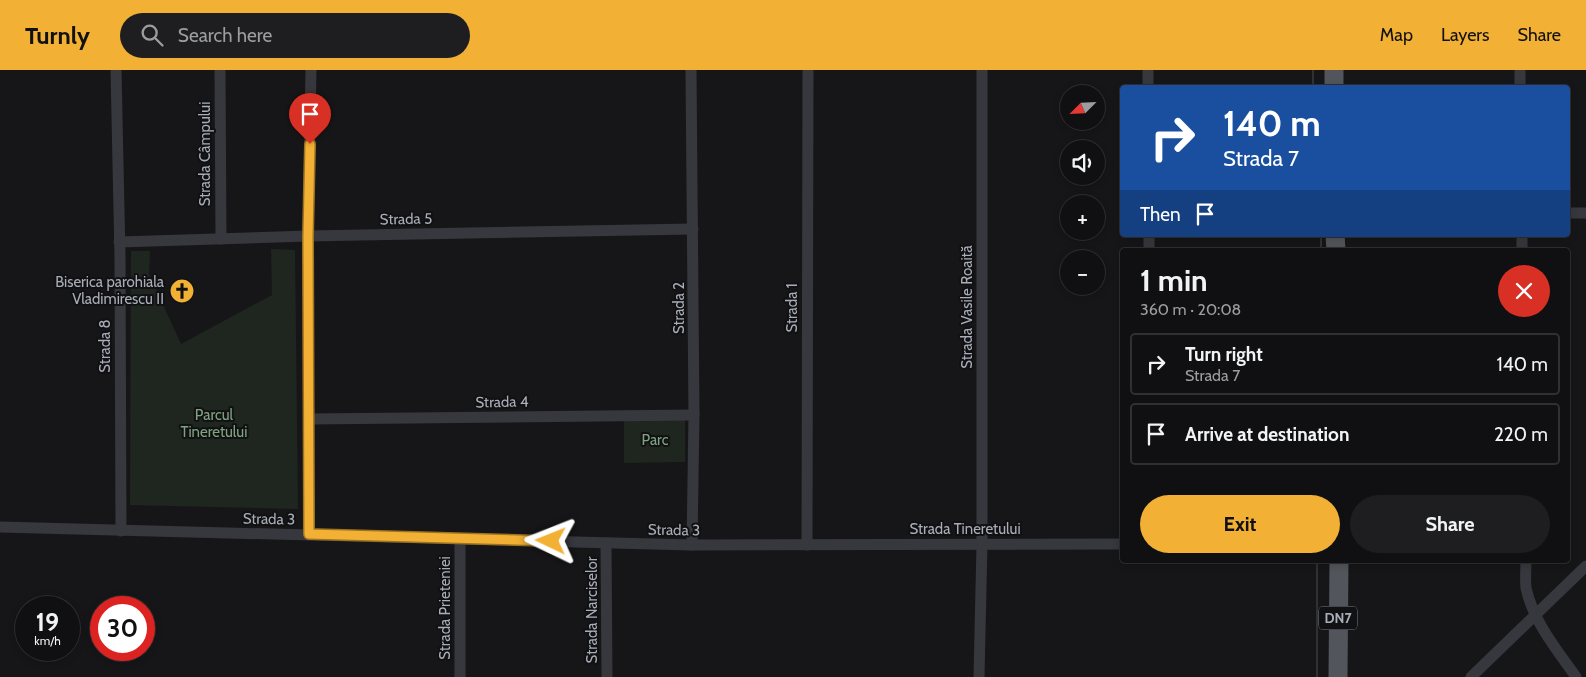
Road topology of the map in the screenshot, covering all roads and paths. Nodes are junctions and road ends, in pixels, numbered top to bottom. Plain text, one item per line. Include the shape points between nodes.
1 (116, 70) edge
2 (220, 70) edge
3 (311, 70) edge
4 (691, 70) edge
5 (808, 70) edge
6 (982, 70) edge
7 (1148, 70) edge
8 (1334, 70) edge
9 (1520, 70) edge
10 (1148, 85) edge
11 (1334, 85) edge
12 (1520, 85) edge
13 (1570, 213) edge
14 (1586, 213) edge
15 (693, 229) junction
16 (308, 236) junction
17 (221, 238) junction
18 (119, 242) junction
19 (694, 415) junction
20 (310, 419) junction
21 (0, 528) edge
22 (121, 531) junction
23 (309, 534) junction
24 (460, 539) junction
25 (606, 543) junction
26 (982, 544) junction
27 (1120, 544) edge
28 (692, 545) junction
29 (807, 545) junction
30 (1339, 563) edge
31 (1526, 563) edge
32 (1586, 566) edge
33 (1535, 616) junction
34 (460, 677) edge
35 (607, 677) edge
36 (979, 677) edge
37 (1338, 677) edge
38 (1472, 677) edge
39 (1576, 677) edge

1 - 18 street, Strada 8
2 - 17 street, Strada Câmpului
3 - 16 street
4 - 15 street, Strada 2
5 - 29 street, Strada 1
6 - 26 street, Strada Vasile Roaită
7 - 10 street
8 - 11 main road
9 - 12 street
13 - 14 street
15 - 16 street, Strada 5
15 - 19 street, Strada 2
16 - 17 street, Strada 5
16 - 20 street
17 - 18 street, Strada 5
18 - 22 street, Strada 8
19 - 20 street, Strada 4
19 - 28 street, Strada 2
20 - 23 street
21 - 22 street, Strada 3
22 - 23 street, Strada 3
23 - 24 street, Strada 3
24 - 25 street, Strada 3
24 - 34 street, Strada Prieteniei
25 - 28 street, Strada 3
25 - 35 street, Strada Narciselor
26 - 27 street, Strada Tineretului
26 - 29 street, Strada Tineretului
26 - 36 street, Strada Vasile Roaită
28 - 29 street, Strada 3
30 - 37 main road, DN7
31 - 33 street via 1526,585
32 - 33 street
33 - 38 street
33 - 39 street

